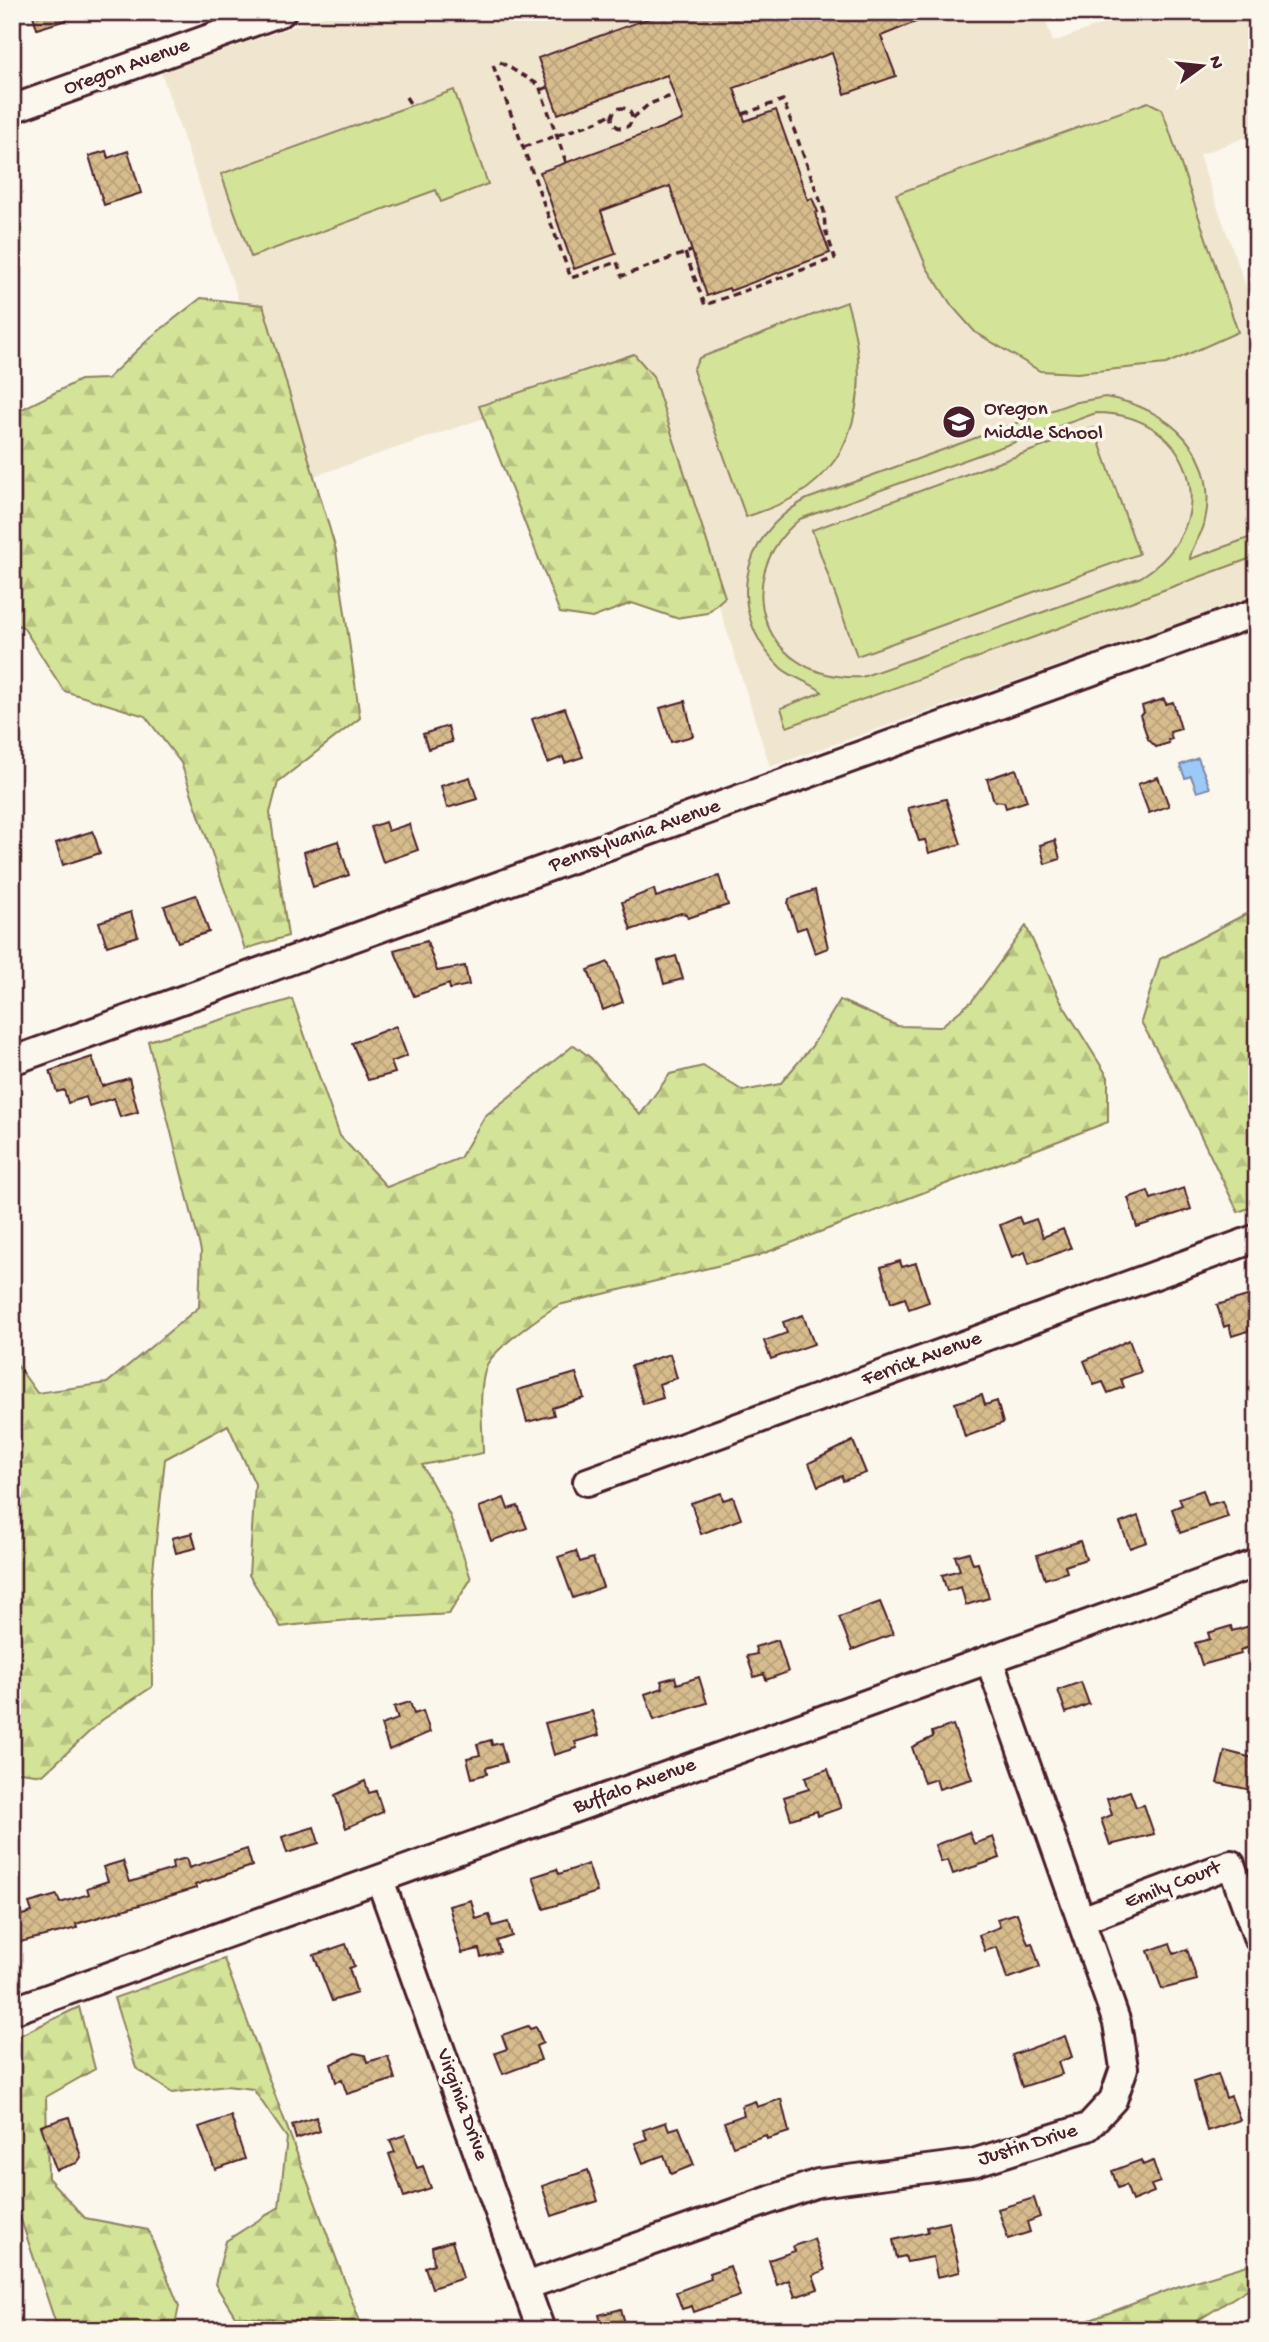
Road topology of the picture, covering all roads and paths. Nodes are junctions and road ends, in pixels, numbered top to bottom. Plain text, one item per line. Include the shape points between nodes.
1 (282, 12) edge
2 (500, 62) dead end
3 (493, 65) dead end
4 (548, 87) dead end
5 (541, 90) junction
6 (674, 95) dead end
7 (12, 109) edge
8 (614, 112) junction
9 (743, 114) dead end
10 (631, 120) junction
11 (557, 136) junction
12 (524, 147) junction
13 (566, 162) dead end
14 (691, 251) dead end
15 (685, 253) junction
16 (1257, 612) edge
17 (12, 1061) edge
18 (1257, 1238) edge
19 (587, 1482) dead end
20 (1257, 1563) edge
21 (989, 1659) junction
22 (380, 1880) junction
23 (1082, 1920) junction
24 (1257, 1937) edge
25 (12, 2011) edge
26 (526, 2286) junction
27 (541, 2330) edge

1 - 7 street, Oregon Avenue
2 - 5 path
3 - 12 path
4 - 5 path
5 - 11 path
6 - 10 path via 643,107
8 - 10 path via 626,109
8 - 10 path via 616,126 626,127
8 - 11 path
9 - 15 path via 783,100 824,211 835,258 705,305
11 - 12 path
11 - 13 path
12 - 15 path via 571,278 617,262 622,276
14 - 15 path
16 - 17 street, Pennsylvania Avenue
18 - 19 street, Ferrick Avenue
20 - 21 street, Buffalo Avenue
21 - 22 street, Buffalo Avenue
21 - 23 street, Justin Drive
22 - 25 street, Buffalo Avenue
22 - 26 street, Virginia Drive
23 - 24 street, Emily Court via 1230,1864
23 - 26 street, Justin Drive via 1117,2023 1124,2068 1113,2100 1088,2127 973,2163 818,2183
26 - 27 street, Virginia Drive

